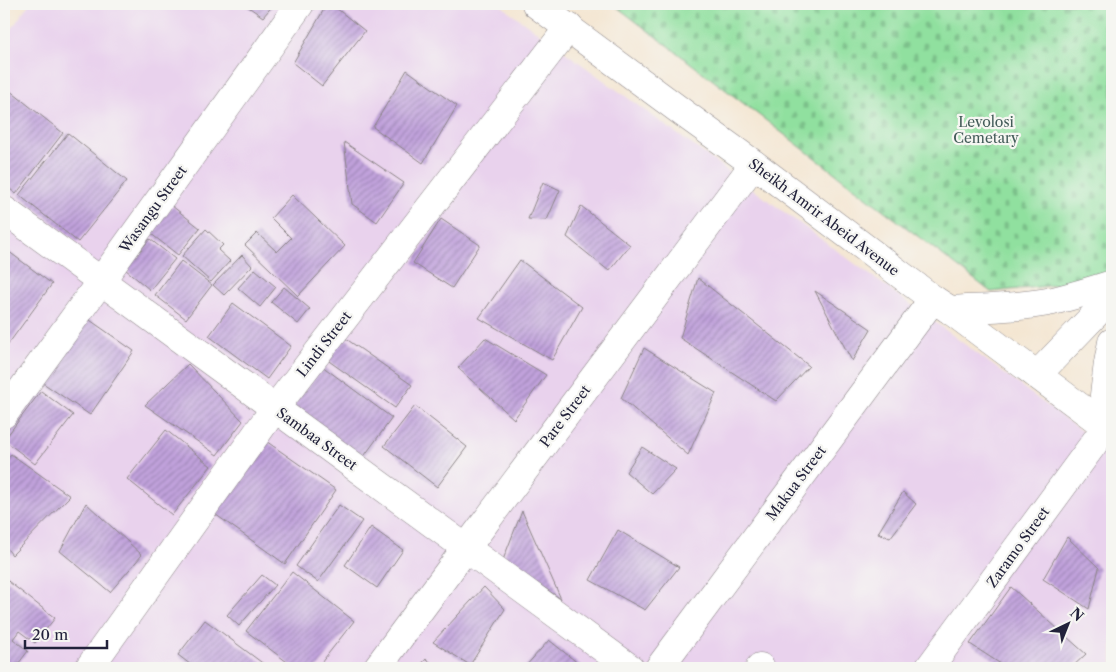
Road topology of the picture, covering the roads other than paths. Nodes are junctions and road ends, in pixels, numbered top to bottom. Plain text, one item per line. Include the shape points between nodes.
1 (300, 4) edge
2 (536, 4) edge
3 (569, 27) junction
4 (754, 164) junction
5 (4, 210) edge
6 (101, 281) junction
7 (1112, 284) edge
8 (1112, 297) edge
9 (941, 304) junction
10 (1112, 342) edge
11 (1037, 375) junction
12 (275, 408) junction
13 (4, 414) edge
14 (1109, 429) edge
15 (466, 548) junction
16 (89, 668) edge
17 (377, 668) edge
18 (630, 668) edge
19 (659, 668) edge
20 (929, 668) edge

1 - 6 street, Wasangu Street
2 - 3 street, Sheikh Amrir Abeid Avenue
3 - 4 street, Sheikh Amrir Abeid Avenue
3 - 12 street, Lindi Street
4 - 9 street, Sheikh Amrir Abeid Avenue
4 - 15 street, Pare Street
5 - 6 street, Sambaa Street
6 - 12 street, Sambaa Street
6 - 13 street, Wasangu Street
7 - 9 street via 1052,301 1005,307
8 - 11 street
9 - 11 street, Sheikh Amrir Abeid Avenue
9 - 19 street, Makua Street
10 - 14 street via 1104,394
11 - 14 street, Sheikh Amrir Abeid Avenue
12 - 15 street, Sambaa Street
12 - 16 street, Lindi Street
14 - 20 street, Zaramo Street
15 - 17 street, Pare Street
15 - 18 street, Sambaa Street

